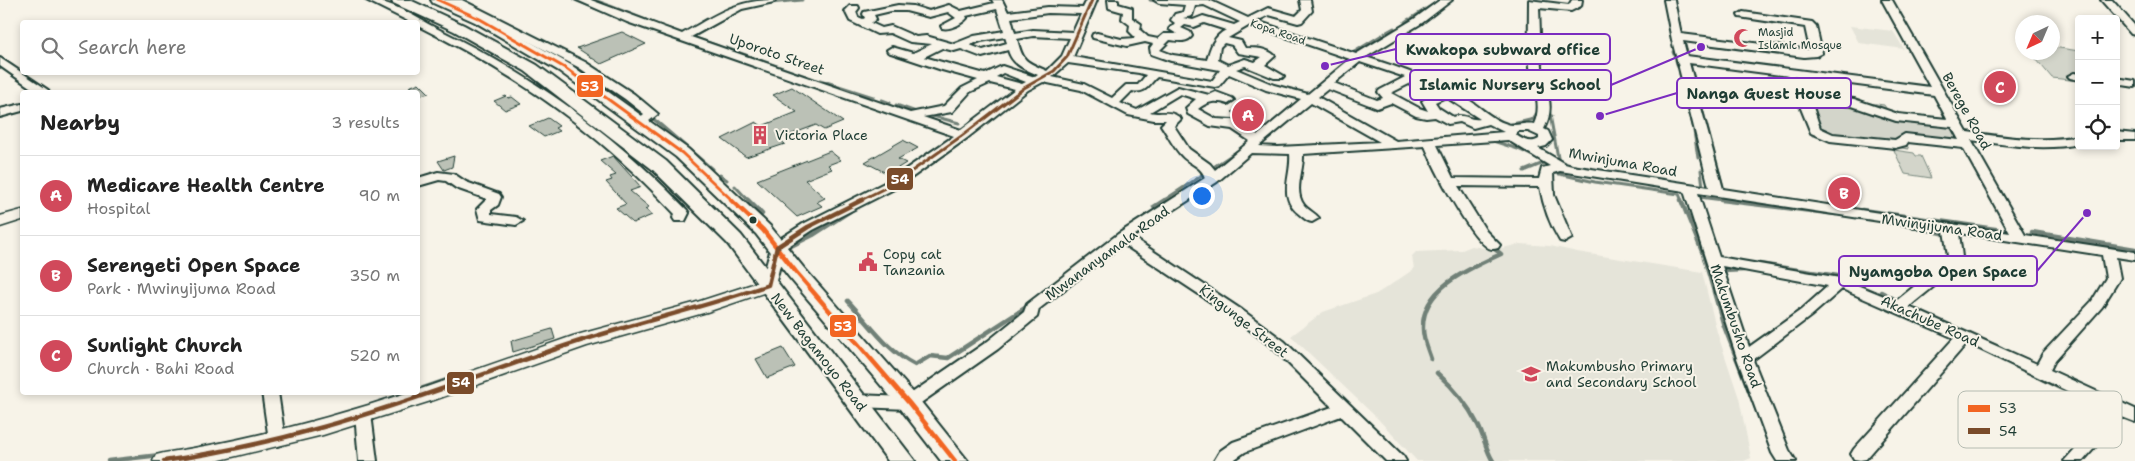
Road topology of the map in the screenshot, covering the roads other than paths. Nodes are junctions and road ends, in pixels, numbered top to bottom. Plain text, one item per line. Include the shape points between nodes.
1 (371, 0) edge
2 (398, 0) edge
3 (438, 0) edge
4 (454, 0) edge
5 (582, 0) edge
6 (770, 0) edge
7 (1092, 0) edge
8 (1113, 0) edge
9 (1159, 0) edge
10 (1304, 0) edge
11 (1447, 0) edge
12 (1577, 0) edge
13 (1669, 0) edge
14 (1887, 0) edge
15 (2106, 0) edge
16 (1199, 2) edge
17 (1534, 2) edge
18 (899, 3) edge
19 (1000, 7) edge
20 (854, 8) dead end
21 (1088, 11) junction
22 (959, 15) junction
23 (1743, 15) dead end
24 (411, 20) edge
25 (1246, 21) junction
26 (1182, 22) junction
27 (864, 23) junction
28 (420, 24) edge
29 (946, 26) dead end
30 (1234, 29) junction
31 (2135, 32) edge
32 (1076, 35) junction
33 (1097, 36) dead end
34 (1677, 37) junction
35 (682, 38) junction
36 (1011, 38) junction
37 (1144, 39) junction
38 (1220, 39) junction
39 (1161, 43) junction
40 (941, 44) junction
41 (961, 45) junction
42 (892, 50) dead end
43 (914, 57) junction
44 (1066, 58) junction
45 (1357, 58) junction
46 (1683, 58) junction
47 (0, 61) edge
48 (571, 65) junction
49 (1225, 67) junction
50 (1260, 67) junction
51 (1154, 73) junction
52 (1278, 76) dead end
53 (1243, 77) junction
54 (1415, 77) junction
55 (989, 78) junction
56 (1042, 78) junction
57 (2120, 82) edge
58 (1326, 84) junction
59 (2135, 84) edge
60 (1024, 88) junction
61 (41, 90) edge
62 (1446, 92) junction
63 (1940, 93) junction
64 (1205, 98) junction
65 (1311, 98) junction
66 (1391, 99) junction
67 (1228, 100) dead end
68 (1113, 103) junction
69 (20, 108) edge
70 (1437, 111) junction
71 (1194, 112) junction
72 (0, 113) edge
73 (1140, 114) junction
74 (910, 116) junction
75 (1896, 117) junction
76 (1175, 119) junction
77 (1490, 120) junction
78 (1537, 130) junction
79 (1510, 133) junction
80 (963, 135) junction
81 (1962, 135) junction
82 (2120, 136) edge
83 (2132, 137) dead end
84 (1905, 138) junction
85 (1429, 140) junction
86 (2075, 141) edge
87 (1391, 143) junction
88 (1522, 144) junction
89 (1540, 144) junction
90 (1254, 145) junction
91 (1296, 150) junction
92 (1557, 164) junction
93 (1212, 179) junction
94 (420, 181) edge
95 (1451, 182) junction
96 (1546, 183) junction
97 (1690, 190) junction
98 (1717, 193) junction
99 (20, 216) edge
100 (680, 218) dead end
101 (1312, 218) dead end
102 (516, 221) dead end
103 (0, 222) edge
104 (1951, 229) junction
105 (1123, 237) junction
106 (2019, 237) junction
107 (1565, 238) dead end
108 (1493, 245) dead end
109 (777, 247) junction
110 (2108, 252) junction
111 (2135, 256) edge
112 (1714, 260) junction
113 (1840, 283) junction
114 (768, 285) junction
115 (1899, 306) junction
116 (1964, 336) junction
117 (1745, 358) junction
118 (2041, 372) junction
119 (2081, 391) edge
120 (270, 395) edge
121 (419, 395) edge
122 (420, 395) edge
123 (857, 401) junction
124 (909, 403) junction
125 (1343, 409) junction
126 (363, 414) junction
127 (277, 440) junction
128 (2089, 448) edge
129 (1860, 454) dead end
130 (164, 461) edge
131 (368, 461) edge
132 (902, 461) edge
133 (955, 461) edge
134 (1224, 461) edge
135 (1397, 461) edge
136 (1786, 461) edge
137 (2074, 461) edge

1 - 24 street
2 - 114 highway, New Bagamoyo Road via 459,28 531,68 638,148 734,239
3 - 48 highway
4 - 48 street
5 - 35 street, Uporoto Street
6 - 35 street via 739,7
7 - 21 street
8 - 37 street via 1113,6 1128,10 1127,19 1136,23 1134,32
9 - 16 street, Kopa Road
10 - 25 street via 1307,11 1298,20 1268,11
11 - 45 street, Mwananyamala Road
12 - 17 street via 1572,8
13 - 34 street
14 - 63 street, Berege Road
15 - 31 street
16 - 25 street, Kopa Road
16 - 26 street via 1188,14 1176,18
17 - 78 street via 1536,68 1544,116
18 - 22 street via 929,14 949,8
18 - 27 street via 868,14 871,19
19 - 21 street via 1025,14 1042,10
19 - 22 street
19 - 36 street
20 - 27 street via 850,10 854,19
21 - 32 street
22 - 29 street via 960,20
23 - 34 street via 1808,24 1816,53
25 - 30 street
25 - 45 street, Kopa Road
26 - 30 street via 1195,24 1203,19
26 - 39 street via 1174,30 1187,36 1168,36
27 - 40 street via 881,32 891,29 914,40 926,39
28 - 100 street via 470,49 553,99 618,150 661,190 682,213
30 - 38 street
32 - 36 street via 1033,33
32 - 44 street
33 - 37 street via 1131,43
34 - 46 street
35 - 74 street, Uporoto Street
36 - 41 street via 982,37
36 - 41 street via 982,54
36 - 56 street via 1018,60
37 - 39 street
38 - 49 street via 1212,61
38 - 50 street via 1236,44 1242,51 1258,51 1269,56
39 - 49 street via 1155,52 1167,57
40 - 41 street via 954,48
40 - 43 street
42 - 43 street
43 - 55 street
44 - 51 street
44 - 56 street
45 - 54 street, Kopa Road
45 - 58 street, Mwananyamala Road
46 - 63 street via 1922,88
46 - 98 street
47 - 61 street
48 - 109 highway via 682,154
49 - 50 street via 1244,62
49 - 51 street via 1214,84
49 - 53 street
50 - 52 street
50 - 53 street
51 - 68 street via 1142,88 1130,87
53 - 65 street via 1270,88
54 - 62 street, Kopa Road
54 - 66 street via 1384,92
55 - 56 street via 1002,69
55 - 60 street
55 - 74 street via 966,90 948,109
56 - 60 street
56 - 68 street via 1082,86
57 - 59 street
58 - 65 street, Mwananyamala Road
58 - 66 street via 1377,104
60 - 80 street
62 - 70 street via 1428,101
62 - 77 street, Mwinjuma Road
63 - 81 street, Berege Road
64 - 67 street via 1210,100 1216,96
64 - 71 street via 1191,108
64 - 73 street via 1178,90
65 - 87 street
65 - 90 street, Mwananyamala Road
66 - 70 street via 1422,115
68 - 73 street via 1125,111
69 - 72 street
70 - 77 street via 1450,120 1461,118 1473,124
71 - 76 street via 1180,120
71 - 90 street via 1214,123 1236,126
73 - 76 street via 1154,119 1166,115
74 - 80 street, Uporoto Street
75 - 81 street
75 - 84 street
75 - 84 street via 1854,103 1809,98 1804,101 1815,130 1820,133 1895,144
76 - 93 street via 1167,125 1189,156 1211,171
77 - 79 street, Mwinjuma Road
78 - 79 street via 1524,126
78 - 89 street via 1546,138
79 - 85 street
79 - 88 street, Mwinjuma Road
80 - 109 street via 895,183 808,226
81 - 84 street
81 - 86 street via 2020,143
81 - 106 street, Berege Road
82 - 83 street
85 - 87 street
85 - 95 street
87 - 91 street
88 - 89 street
88 - 92 street, Mwinjuma Road
89 - 92 street
90 - 91 street via 1262,151
90 - 93 street, Mwananyamala Road
91 - 101 street via 1292,190 1297,206
92 - 96 street via 1547,171
92 - 97 street, Mwinjuma Road
93 - 105 street, Mwananyamala Road
94 - 102 street via 438,176 449,177 494,197 484,209 485,216
95 - 96 street
95 - 108 street via 1481,233
96 - 107 street
97 - 98 street, Mwinyijuma Road
97 - 112 street, Makumbusho Road
98 - 104 street, Mwinyijuma Road
99 - 103 main road
104 - 106 street, Mwinyijuma Road
104 - 115 street via 1955,257
105 - 124 street, Mwananyamala Road via 1032,307 1032,314 1004,337
105 - 125 street, Kingunge Street via 1214,296 1272,340
106 - 110 street, Mwinyijuma Road
109 - 114 street
109 - 124 highway
110 - 111 street, Mwinyijuma Road
110 - 118 street via 2113,278 2097,304 2048,357
112 - 113 street, Akachube Road
112 - 117 street, Makumbusho Road
113 - 115 street, Akachube Road
113 - 117 street
114 - 122 main road via 703,307 582,340
114 - 123 highway, New Bagamoyo Road
115 - 116 street, Akachube Road
116 - 118 street, Akachube Road
116 - 129 street
117 - 136 street, Makumbusho Road
118 - 119 street, Akachube Road
120 - 127 street
121 - 126 main road
123 - 124 street
123 - 132 highway, New Bagamoyo Road
124 - 133 highway
125 - 134 street via 1239,447
125 - 135 street, Kingunge Street
126 - 127 main road
126 - 131 street
127 - 130 main road
128 - 137 street

